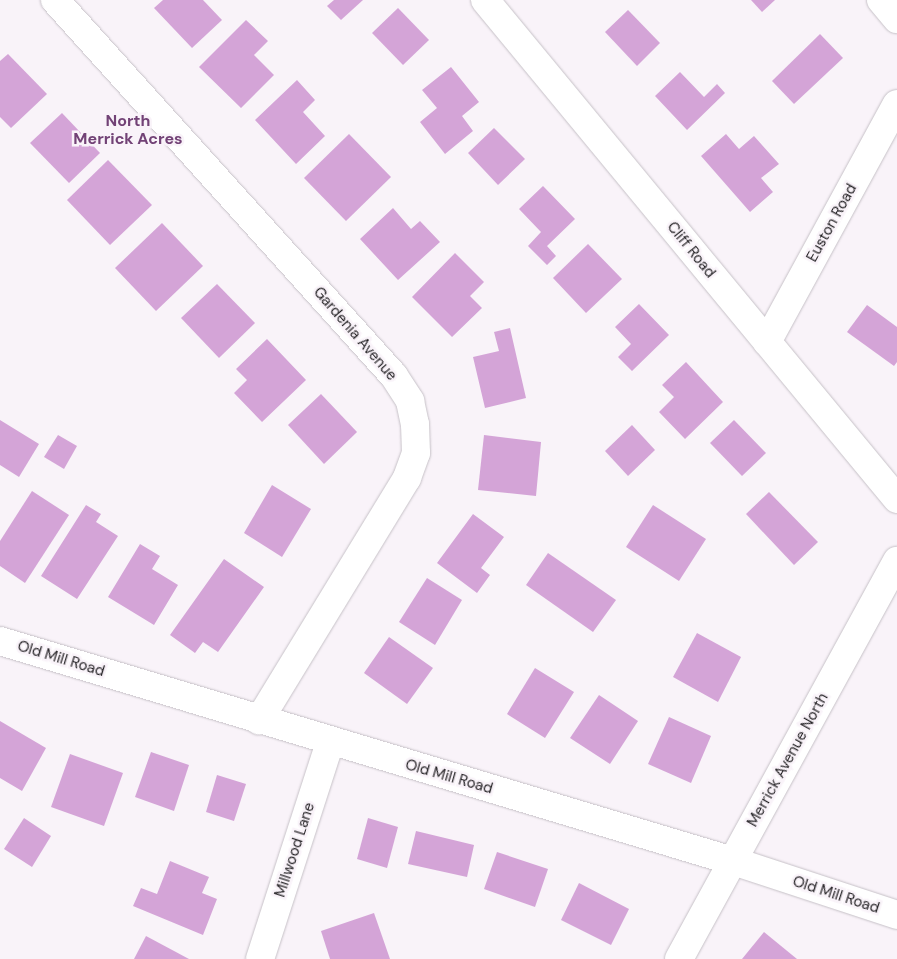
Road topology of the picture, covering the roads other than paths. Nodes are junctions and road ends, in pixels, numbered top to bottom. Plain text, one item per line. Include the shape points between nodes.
1 (55, 0) edge
2 (485, 0) edge
3 (881, 0) edge
4 (897, 19) edge
5 (897, 104) edge
6 (767, 342) junction
7 (897, 499) edge
8 (897, 561) edge
9 (0, 641) edge
10 (259, 720) junction
11 (330, 742) junction
12 (733, 861) junction
13 (897, 915) edge
14 (260, 959) edge
15 (679, 959) edge

1 - 10 street, Gardenia Avenue via 394,376 410,401 416,453 407,478
2 - 6 street, Cliff Road
3 - 4 street
5 - 6 street, Euston Road
6 - 7 street, Cliff Road
8 - 12 street, Merrick Avenue North
9 - 10 street, Old Mill Road
10 - 11 street, Old Mill Road
11 - 12 street, Old Mill Road
11 - 14 street, Millwood Lane
12 - 13 street, Old Mill Road
12 - 15 street, Merrick Avenue North

